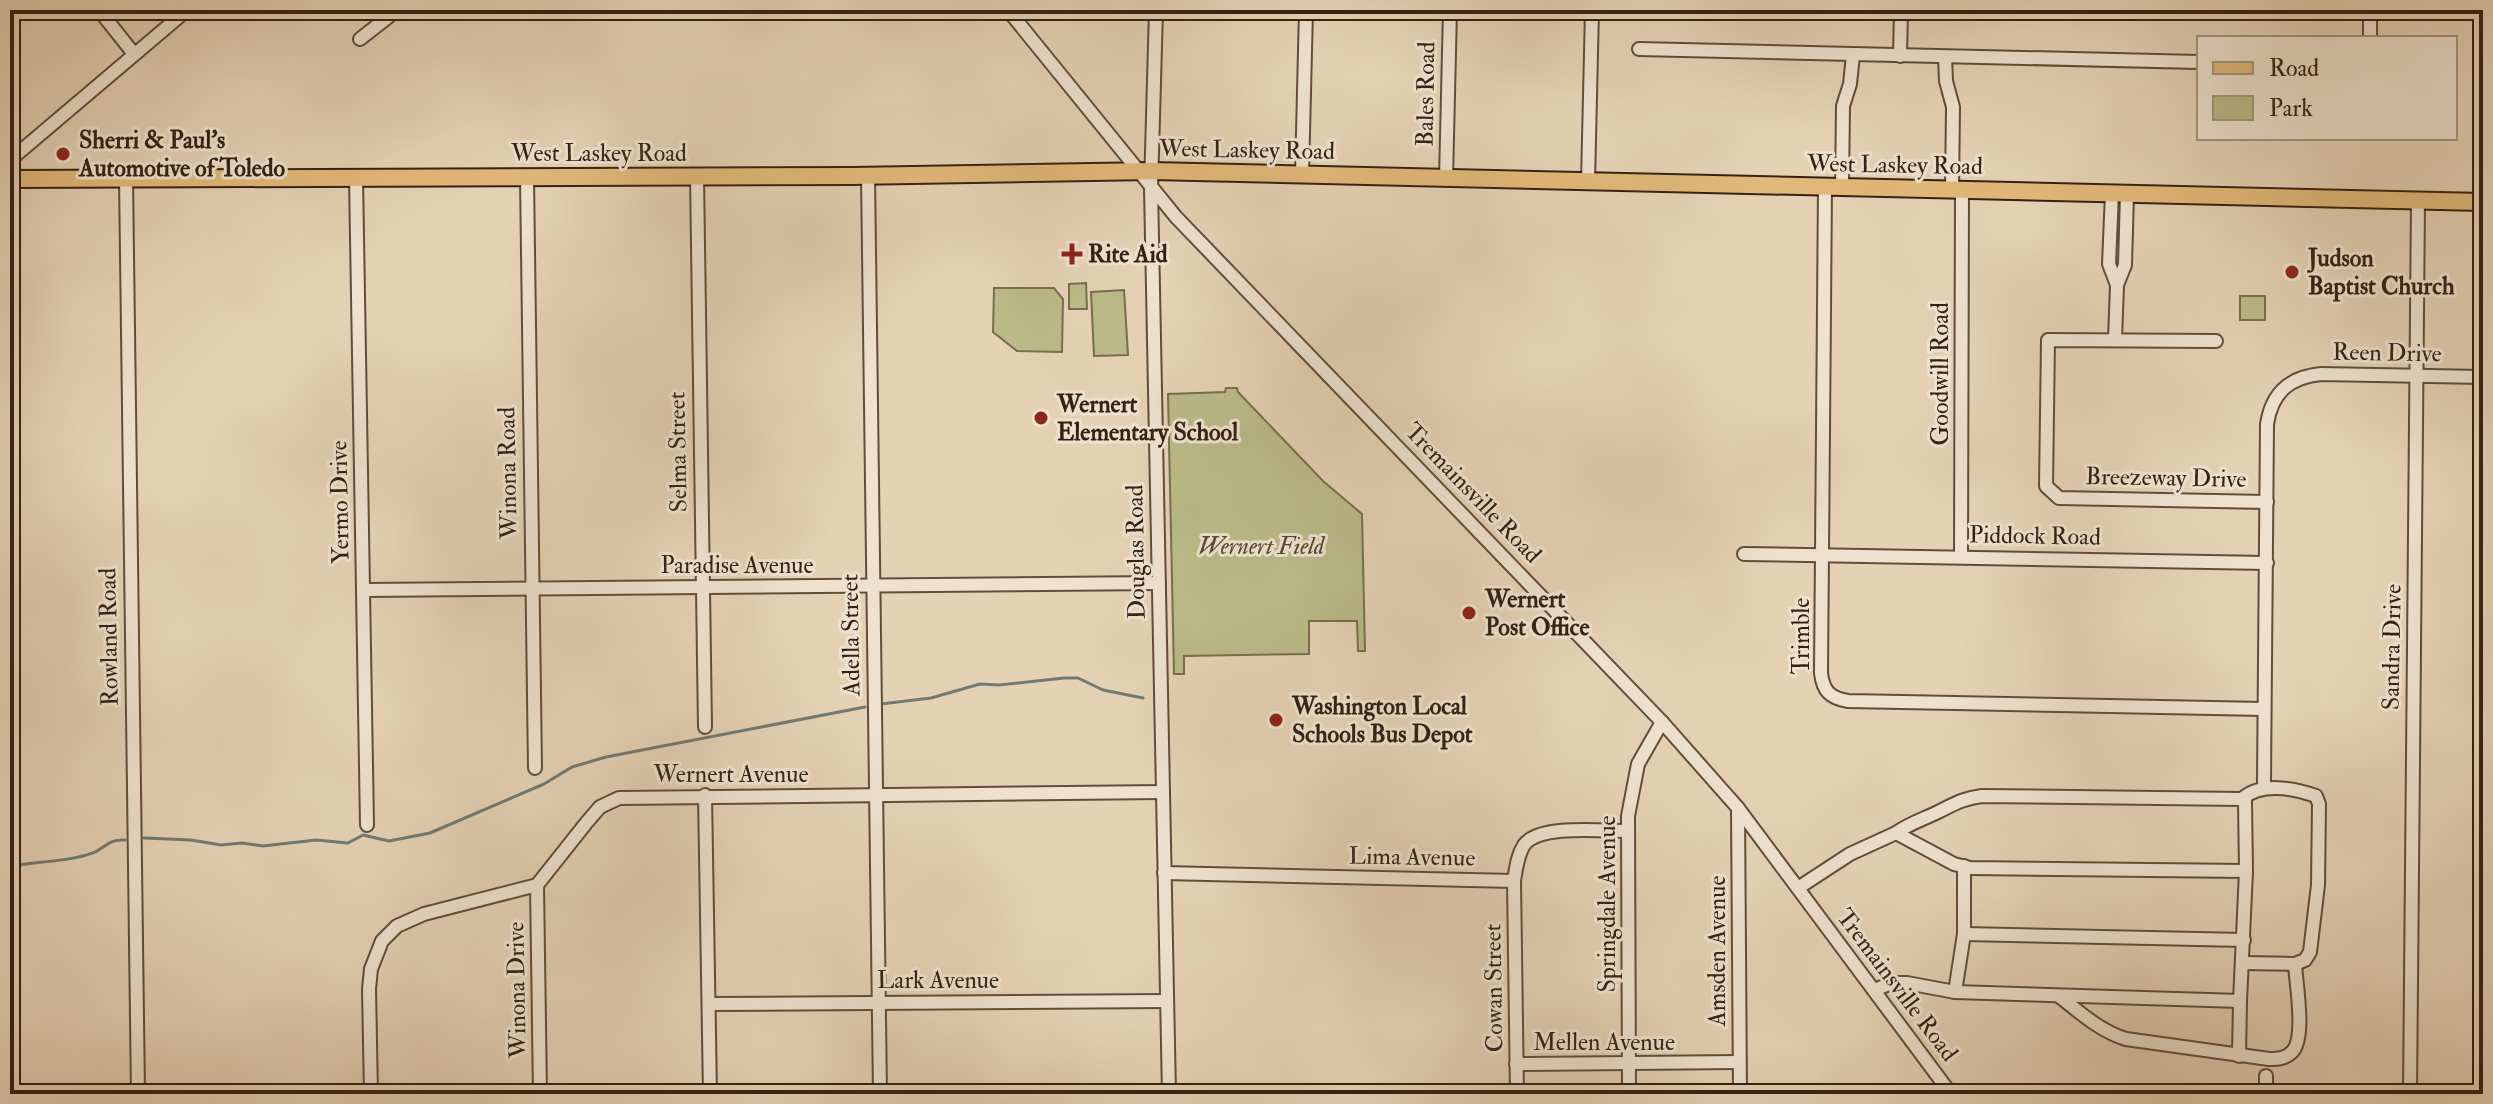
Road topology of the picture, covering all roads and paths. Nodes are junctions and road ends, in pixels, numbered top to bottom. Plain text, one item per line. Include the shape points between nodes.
1 (99, 10) edge
2 (187, 10) edge
3 (397, 10) edge
4 (1008, 10) edge
5 (1156, 10) edge
6 (1306, 10) edge
7 (1450, 10) edge
8 (1592, 10) edge
9 (1901, 10) edge
10 (2370, 10) edge
11 (2370, 36) edge
12 (360, 39) dead end
13 (1639, 49) dead end
14 (134, 54) junction
15 (1853, 55) junction
16 (1900, 56) junction
17 (1945, 57) junction
18 (2197, 62) edge
19 (10, 160) edge
20 (1302, 174) junction
21 (868, 175) junction
22 (697, 176) junction
23 (527, 177) junction
24 (1148, 177) junction
25 (126, 178) junction
26 (356, 178) junction
27 (10, 179) edge
28 (1446, 179) junction
29 (1588, 182) junction
30 (1825, 187) junction
31 (1842, 187) junction
32 (1957, 191) junction
33 (2120, 194) junction
34 (2418, 201) junction
35 (2483, 202) edge
36 (2115, 340) junction
37 (2216, 341) dead end
38 (2417, 376) junction
39 (2483, 377) edge
40 (2290, 381) joint
41 (2267, 502) junction
42 (1744, 554) dead end
43 (1824, 555) junction
44 (1961, 557) junction
45 (2267, 563) junction
46 (1159, 583) junction
47 (702, 587) junction
48 (873, 587) junction
49 (363, 590) junction
50 (532, 590) junction
51 (2264, 709) junction
52 (1662, 722) junction
53 (705, 727) dead end
54 (535, 768) dead end
55 (2264, 782) dead end
56 (1163, 792) junction
57 (705, 795) junction
58 (876, 796) junction
59 (2242, 799) junction
60 (1738, 808) junction
61 (367, 825) dead end
62 (1627, 831) junction
63 (1896, 833) junction
64 (1964, 866) junction
65 (2246, 871) junction
66 (1164, 873) junction
67 (1514, 881) junction
68 (537, 885) junction
69 (1798, 888) junction
70 (1964, 934) junction
71 (2244, 940) junction
72 (2243, 963) junction
73 (2295, 964) junction
74 (1874, 990) junction
75 (1955, 992) junction
76 (2059, 996) junction
77 (1167, 1001) junction
78 (2240, 1001) junction
79 (878, 1002) junction
80 (710, 1004) junction
81 (2239, 1056) junction
82 (1739, 1062) junction
83 (1516, 1064) junction
84 (1629, 1064) junction
85 (2266, 1076) dead end
86 (138, 1094) edge
87 (371, 1094) edge
88 (540, 1094) edge
89 (710, 1094) edge
90 (880, 1094) edge
91 (1169, 1094) edge
92 (1517, 1094) edge
93 (1629, 1094) edge
94 (1740, 1094) edge
95 (1951, 1094) edge
96 (2266, 1094) edge
97 (2410, 1094) edge

1 - 14 street
2 - 14 street
3 - 12 street
4 - 24 street, Tremainsville Road
5 - 24 street, Douglas Road
6 - 20 street
7 - 28 street, Bales Road
8 - 29 street
9 - 16 street
10 - 11 street
13 - 15 street
14 - 19 street
15 - 16 street
15 - 31 street via 1843,106
16 - 17 street
17 - 18 street
17 - 32 street, Goodwill Road
20 - 24 main road, West Laskey Road
20 - 28 main road, West Laskey Road
21 - 22 main road, West Laskey Road
21 - 24 main road, West Laskey Road
21 - 48 street, Adella Street
22 - 23 main road, West Laskey Road
22 - 47 street, Selma Street
23 - 26 main road, West Laskey Road
23 - 50 street, Winona Road
24 - 46 street, Douglas Road
24 - 52 street, Tremainsville Road
25 - 26 main road, West Laskey Road
25 - 27 main road, West Laskey Road
25 - 86 street, Rowland Road
26 - 49 street, Yermo Drive
28 - 29 main road, West Laskey Road
29 - 30 main road, West Laskey Road
30 - 31 main road, West Laskey Road
30 - 43 street, Trimble
31 - 32 main road, West Laskey Road
32 - 33 main road, West Laskey Road
32 - 44 street, Goodwill Road
33 - 34 main road, West Laskey Road
33 - 36 street via 2109,264 2117,285
34 - 35 main road, West Laskey Road
34 - 38 street, Sandra Drive
36 - 37 street, Breezeway Drive
36 - 41 street, Breezeway Drive via 2048,340 2046,486 2059,498
38 - 39 street, Reen Drive
38 - 40 street, Reen Drive via 2321,374
38 - 97 street, Sandra Drive
40 - 41 street, Breezeway Drive via 2268,415
41 - 45 street, Breezeway Drive
42 - 43 street, Piddock Road
43 - 44 street, Piddock Road
43 - 51 street, Trimble via 1821,673 1822,685 1835,699
44 - 45 street, Piddock Road
45 - 51 street
46 - 48 street, Paradise Avenue
46 - 56 street, Douglas Road
47 - 48 street, Paradise Avenue
47 - 50 street, Paradise Avenue
47 - 53 street, Selma Street
48 - 58 street, Adella Street
49 - 50 street, Paradise Avenue
49 - 61 street, Yermo Drive
50 - 54 street, Winona Road
51 - 55 street
52 - 60 street, Tremainsville Road
52 - 62 street, Springdale Avenue via 1638,764
56 - 58 street, Wernert Avenue
56 - 66 street, Douglas Road
57 - 58 street, Wernert Avenue
57 - 68 street, Wernert Avenue via 629,796 600,807
57 - 80 street
58 - 79 street, Adella Street
59 - 63 street via 1968,798
59 - 65 street
59 - 73 street via 2252,790 2268,788 2301,791 2316,796 2319,804 2314,929 2310,952
60 - 69 street, Tremainsville Road
60 - 82 street, Amsden Avenue
62 - 67 street via 1536,835 1525,843
62 - 84 street, Springdale Avenue
63 - 64 street
63 - 69 street via 1850,854
64 - 65 street
64 - 70 street
65 - 71 street
66 - 67 street, Lima Avenue
66 - 77 street, Douglas Road
67 - 83 street, Cowan Street
68 - 87 street via 424,914 397,926 382,941 371,969
68 - 88 street, Winona Drive
69 - 74 street, Tremainsville Road
70 - 71 street
70 - 75 street
71 - 72 street
72 - 73 street
72 - 78 street
73 - 81 street via 2297,1044 2282,1058
74 - 75 street via 1907,983
74 - 95 street, Tremainsville Road
75 - 76 street
76 - 78 street
76 - 81 street via 2114,1036
77 - 79 street, Lark Avenue
77 - 91 street, Douglas Road
78 - 81 street
79 - 80 street, Lark Avenue
79 - 90 street, Adella Street
80 - 89 street
82 - 84 street, Mellen Avenue
82 - 94 street, Amsden Avenue
83 - 84 street, Mellen Avenue
83 - 92 street, Cowan Street
84 - 93 street, Springdale Avenue
85 - 96 street

